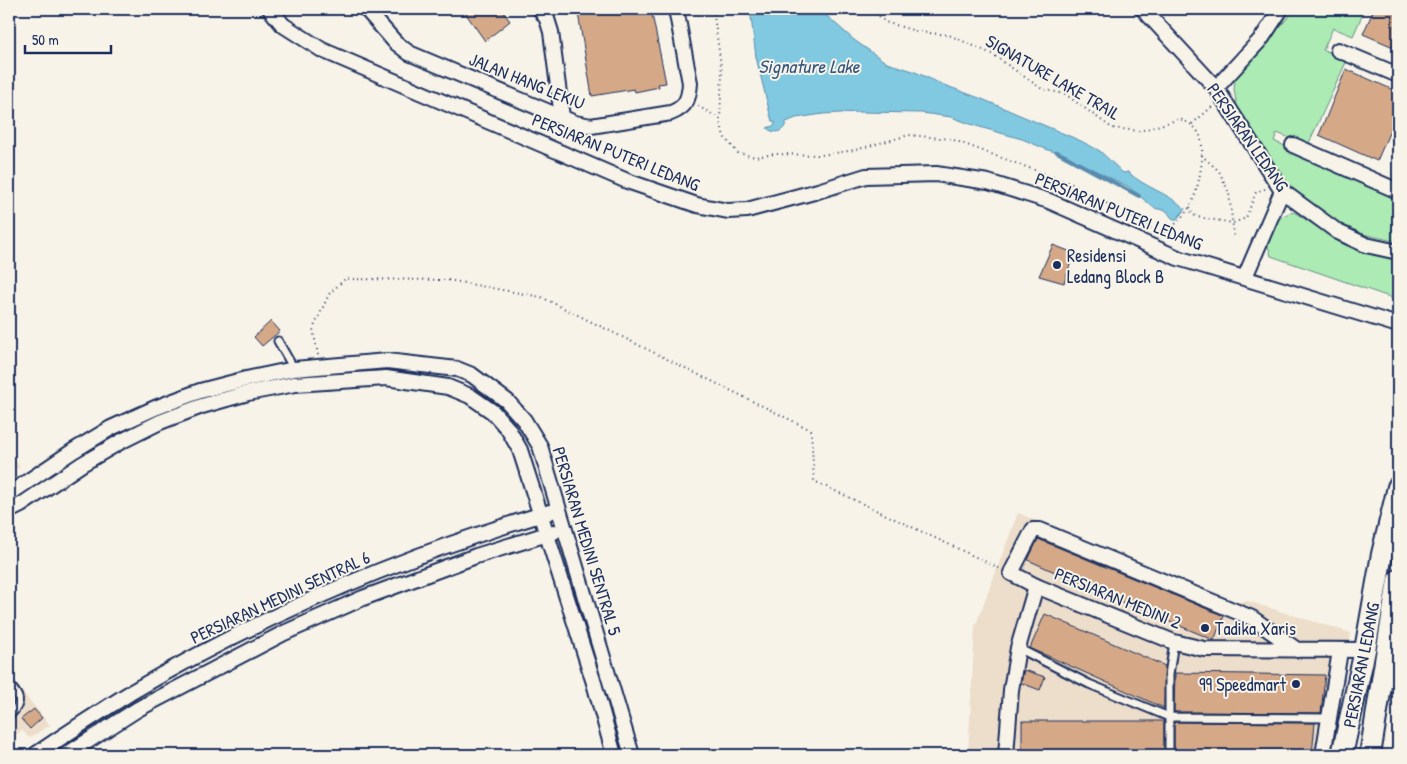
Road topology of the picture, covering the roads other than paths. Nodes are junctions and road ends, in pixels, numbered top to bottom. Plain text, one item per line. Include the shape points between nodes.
1 (270, 9) edge
2 (366, 9) edge
3 (540, 9) edge
4 (676, 9) edge
5 (1144, 9) edge
6 (1281, 9) edge
7 (1338, 50) dead end
8 (1398, 75) edge
9 (1219, 93) junction
10 (562, 117) junction
11 (1294, 145) dead end
12 (1279, 187) junction
13 (1398, 190) edge
14 (1398, 252) edge
15 (1245, 277) junction
16 (1398, 325) edge
17 (278, 340) dead end
18 (294, 369) junction
19 (1398, 487) edge
20 (10, 489) edge
21 (558, 509) junction
22 (9, 511) edge
23 (541, 514) junction
24 (564, 529) junction
25 (547, 534) junction
26 (1398, 580) edge
27 (1036, 586) junction
28 (1174, 642) junction
29 (1018, 648) junction
30 (1297, 650) junction
31 (1365, 650) junction
32 (1340, 651) junction
33 (9, 684) edge
34 (10, 715) dead end
35 (1169, 717) junction
36 (1329, 718) junction
37 (35, 755) edge
38 (66, 755) edge
39 (614, 755) edge
40 (632, 755) edge
41 (1006, 755) edge
42 (1169, 755) edge
43 (1323, 755) edge
44 (1342, 755) edge
45 (1370, 755) edge

1 - 15 street, PERSIARAN PUTERI LEDANG via 283,25 322,50 627,181 697,205 728,212 747,210 866,176 936,174 988,182 1049,201 1178,258
2 - 10 street, JALAN HANG LEKIU via 409,53
3 - 10 street via 550,32
4 - 10 street, JALAN HANG LEKIU via 690,83 688,99 681,109 591,126
5 - 9 street, PERSIARAN LEDANG
6 - 9 street
7 - 8 street
9 - 12 street, PERSIARAN LEDANG
11 - 13 street
12 - 14 street, PERSIARAN LEDANG via 1338,232 1366,245
12 - 15 street
15 - 16 street, PERSIARAN PUTERI LEDANG
17 - 18 lane
18 - 20 street, PERSIARAN MEDINI SENTRAL 5 via 200,391 156,408 112,428
18 - 21 street, PERSIARAN MEDINI SENTRAL 5 via 387,361 457,369 472,375 507,401 524,420 540,446
19 - 31 street, PERSIARAN LEDANG
21 - 23 street, PERSIARAN MEDINI SENTRAL 6
21 - 24 street, PERSIARAN MEDINI SENTRAL 5
22 - 23 street, PERSIARAN MEDINI SENTRAL 5 via 120,442 202,406 295,384 386,378 448,387 470,396 493,412 520,450
23 - 25 street, PERSIARAN MEDINI SENTRAL 5
23 - 37 street, PERSIARAN MEDINI SENTRAL 6 via 366,577 274,617 130,693
24 - 25 street, PERSIARAN MEDINI SENTRAL 6
24 - 40 street, PERSIARAN MEDINI SENTRAL 5
25 - 38 street, PERSIARAN MEDINI SENTRAL 6 via 476,556 363,598 284,633 138,709
25 - 39 street, PERSIARAN MEDINI SENTRAL 5
26 - 45 street, PERSIARAN LEDANG
27 - 28 street, PERSIARAN MEDINI 2
27 - 29 street
27 - 30 street, PERSIARAN MEDINI 2 via 1011,573 1033,530 1040,530 1252,618
28 - 30 street, PERSIARAN MEDINI 2 via 1204,649
28 - 35 lane via 1169,675
29 - 35 lane via 1088,684
29 - 41 street
30 - 32 street, PERSIARAN MEDINI 2
31 - 32 street, PERSIARAN MEDINI 2
31 - 44 street, PERSIARAN LEDANG
32 - 36 street
33 - 34 lane via 19,702
35 - 36 lane
35 - 42 lane
36 - 43 street

